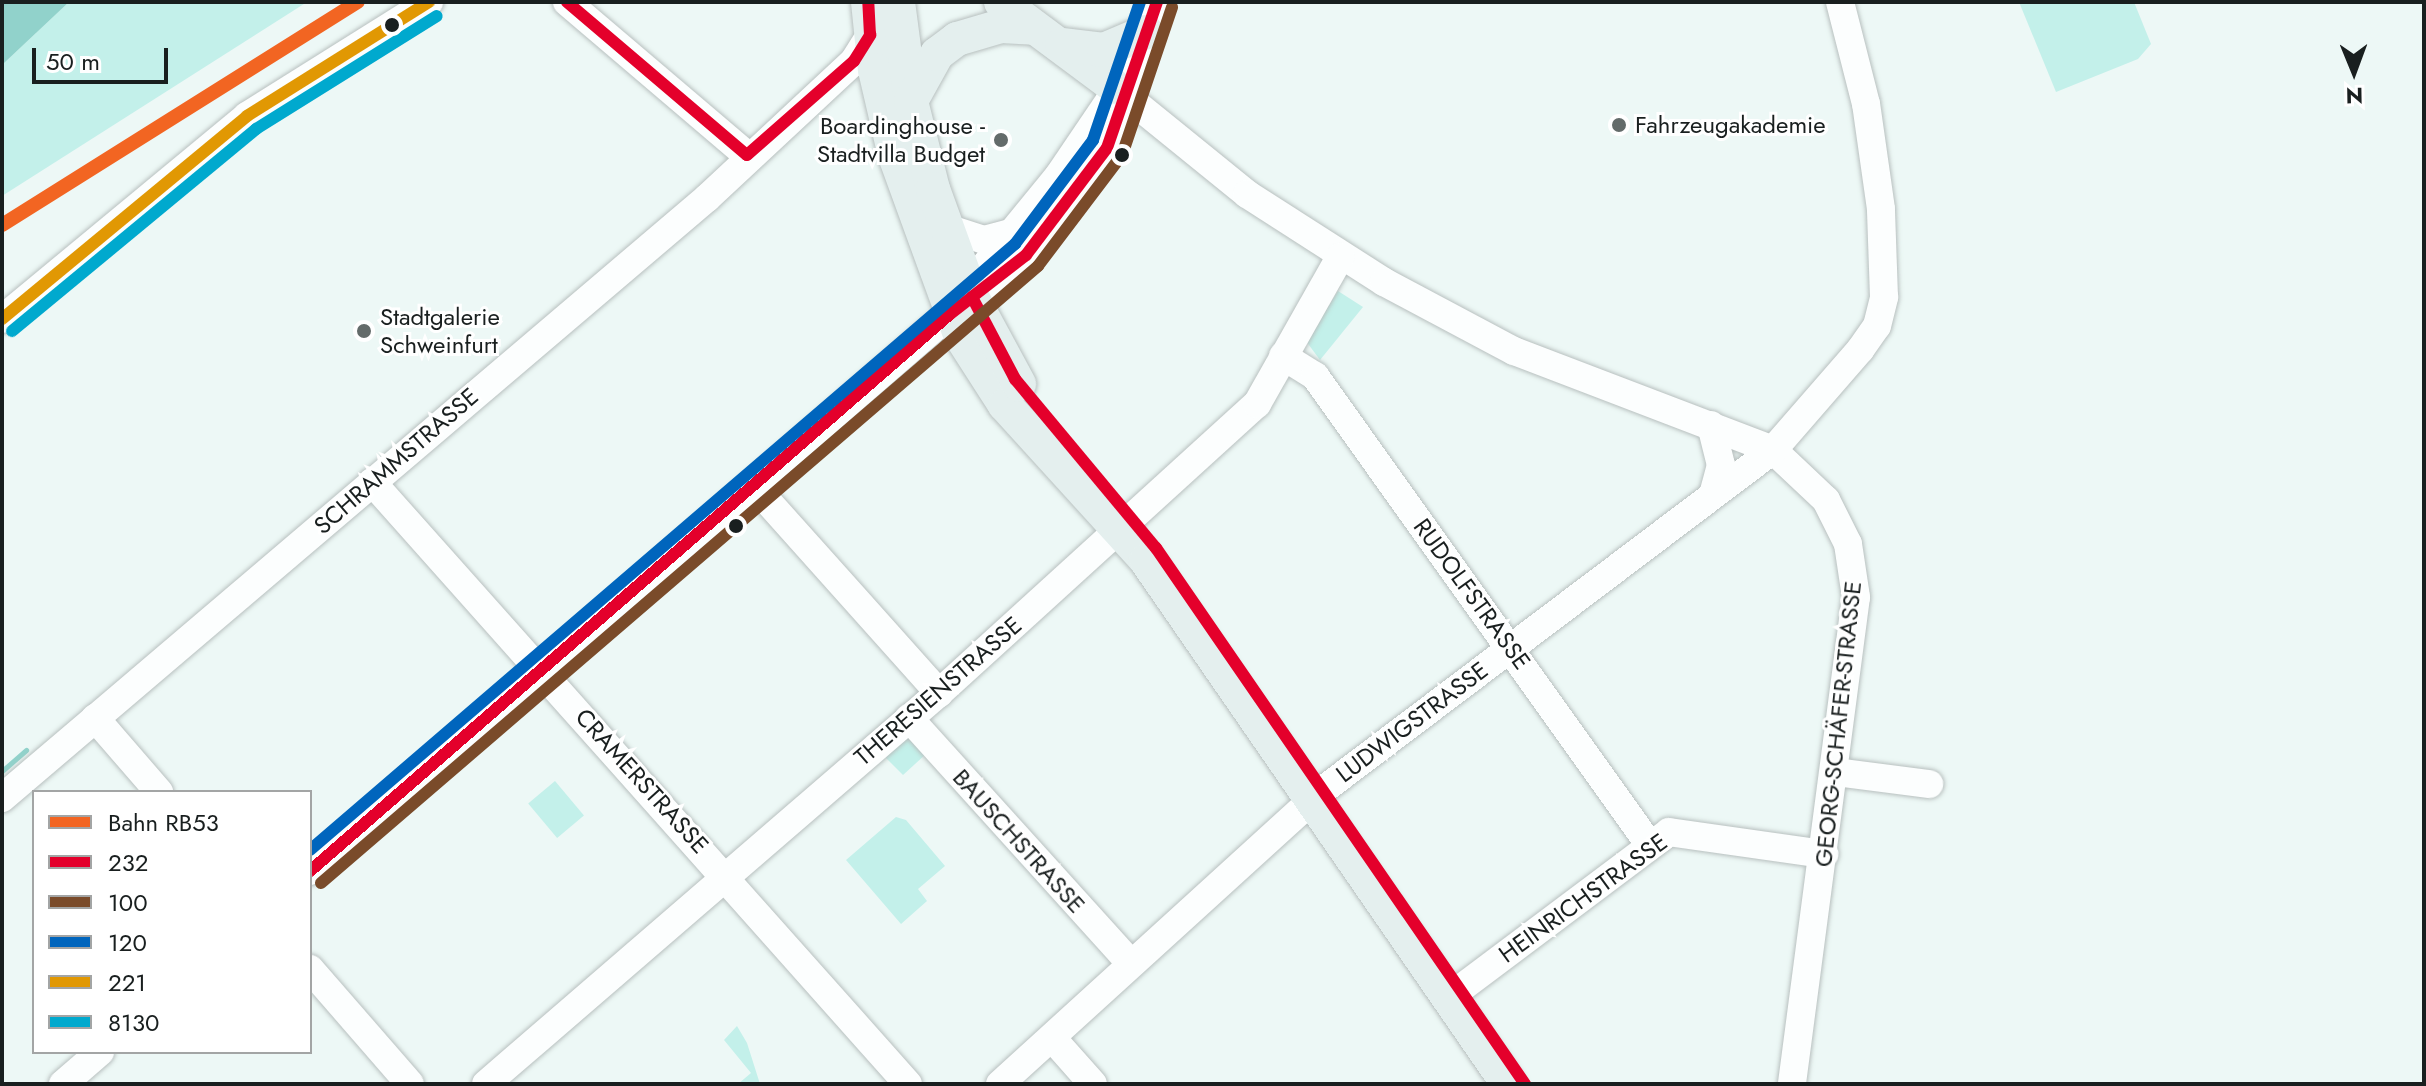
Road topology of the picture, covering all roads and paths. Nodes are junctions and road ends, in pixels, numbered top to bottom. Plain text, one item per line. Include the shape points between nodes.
1 (429, 2) edge
2 (567, 2) edge
3 (898, 2) edge
4 (1001, 2) edge
5 (1840, 2) edge
6 (869, 19) edge
7 (1047, 36) junction
8 (1137, 56) edge
9 (824, 90) junction
10 (896, 101) junction
11 (747, 155) junction
12 (947, 228) junction
13 (1014, 232) junction
14 (1340, 257) junction
15 (961, 306) junction
16 (2, 319) edge
17 (1283, 356) junction
18 (1711, 425) junction
19 (1773, 450) junction
20 (372, 482) junction
21 (754, 486) junction
22 (1713, 494) junction
23 (1125, 524) junction
24 (1510, 646) junction
25 (539, 670) junction
26 (939, 693) junction
27 (95, 718) junction
28 (909, 718) junction
29 (1835, 772) junction
30 (1929, 784) dead end
31 (157, 790) edge
32 (1318, 795) junction
33 (2, 798) edge
34 (1649, 844) junction
35 (1824, 854) junction
36 (312, 869) edge
37 (726, 874) junction
38 (1130, 963) junction
39 (312, 971) edge
40 (1454, 994) junction
41 (1053, 1039) junction
42 (98, 1054) edge
43 (1504, 1081) edge
44 (63, 1084) edge
45 (410, 1084) edge
46 (486, 1084) edge
47 (908, 1084) edge
48 (1000, 1084) edge
49 (1093, 1084) edge
50 (1792, 1084) edge

1 - 16 street via 247,116
2 - 11 street
3 - 10 main road
4 - 7 main road
5 - 19 street via 1876,164 1884,297 1877,326 1860,350
6 - 9 street, SCHRAMMSTRASSE
6 - 10 main road
7 - 8 main road
7 - 8 main road
7 - 10 main road via 1001,26 957,39
8 - 13 street
8 - 14 street via 1213,169
8 - 15 street via 1107,148 1074,198 1010,271
9 - 10 street via 857,87
9 - 11 street, SCHRAMMSTRASSE
10 - 12 main road
10 - 15 main road via 910,208
11 - 20 street, SCHRAMMSTRASSE via 707,198
12 - 13 street via 984,240
12 - 15 main road
13 - 15 street
14 - 17 street, THERESIENSTRASSE
14 - 18 street via 1514,351
15 - 21 street
15 - 23 main road
17 - 23 street, THERESIENSTRASSE via 1257,404
17 - 24 street, RUDOLFSTRASSE via 1315,376
18 - 19 street
18 - 22 street via 1721,465
19 - 22 street, LUDWIGSTRASSE
19 - 29 street, GEORG-SCHÄFER-STRASSE via 1826,500 1854,564 1856,597
20 - 25 street, CRAMERSTRASSE
20 - 27 street, SCHRAMMSTRASSE
21 - 25 street
21 - 26 street
22 - 24 street, LUDWIGSTRASSE
23 - 26 street, THERESIENSTRASSE
23 - 32 main road
24 - 32 street, LUDWIGSTRASSE
24 - 34 street, RUDOLFSTRASSE
25 - 36 street
25 - 37 street, CRAMERSTRASSE
26 - 28 street, THERESIENSTRASSE
27 - 31 street
27 - 33 street, SCHRAMMSTRASSE
28 - 37 street, THERESIENSTRASSE
28 - 38 street, BAUSCHSTRASSE
29 - 30 street
29 - 35 street, GEORG-SCHÄFER-STRASSE
32 - 38 street, LUDWIGSTRASSE
32 - 40 main road
34 - 35 street, HEINRICHSTRASSE via 1669,832
34 - 40 street, HEINRICHSTRASSE
35 - 50 street, GEORG-SCHÄFER-STRASSE
37 - 46 street, THERESIENSTRASSE
37 - 47 street, CRAMERSTRASSE
38 - 41 street, LUDWIGSTRASSE
39 - 45 street
40 - 43 main road
41 - 48 street, LUDWIGSTRASSE
41 - 49 street
42 - 44 street

